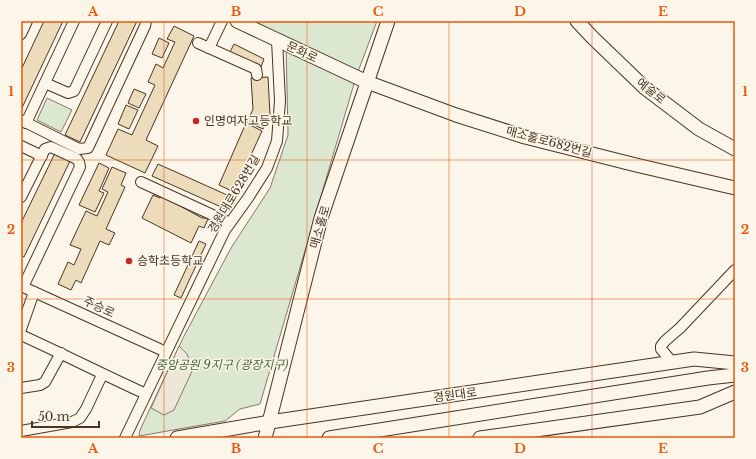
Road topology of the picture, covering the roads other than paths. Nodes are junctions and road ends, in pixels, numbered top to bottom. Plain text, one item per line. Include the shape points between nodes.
1 (27, 21) edge
2 (74, 21) edge
3 (107, 21) edge
4 (146, 21) edge
5 (222, 21) edge
6 (237, 21) edge
7 (388, 21) edge
8 (577, 21) edge
9 (21, 34) edge
10 (277, 40) junction
11 (198, 43) dead end
12 (209, 48) junction
13 (257, 74) dead end
14 (367, 82) junction
15 (45, 83) junction
16 (24, 121) edge
17 (21, 146) edge
18 (735, 149) edge
19 (42, 156) junction
20 (25, 177) edge
21 (141, 182) dead end
22 (735, 188) edge
23 (21, 197) edge
24 (230, 223) junction
25 (25, 270) edge
26 (735, 270) edge
27 (22, 286) edge
28 (34, 292) junction
29 (21, 329) edge
30 (21, 335) edge
31 (166, 352) junction
32 (61, 353) junction
33 (672, 362) junction
34 (735, 363) edge
35 (735, 374) edge
36 (102, 375) junction
37 (21, 388) edge
38 (735, 392) edge
39 (146, 394) junction
40 (270, 422) junction
41 (21, 431) edge
42 (125, 438) edge
43 (176, 438) edge
44 (266, 438) edge
45 (329, 438) edge
46 (480, 438) edge

1 - 9 street
2 - 15 street
3 - 15 street via 74,91 68,93
4 - 16 street via 88,148 79,149
5 - 12 street
6 - 10 main road, 문화로
7 - 14 main road, 매소홀로
8 - 18 main road, 예술로 via 645,88 699,129
10 - 14 main road, 문화로
10 - 24 street, 경원대로628번길 via 280,101 277,141 267,168
11 - 12 street
12 - 13 street via 256,69
14 - 22 main road, 매소홀로682번길 via 525,137
14 - 40 main road, 매소홀로 via 322,218
15 - 16 street
17 - 19 street
19 - 20 street
19 - 25 street via 45,149 51,147 77,159 80,167
20 - 23 street
21 - 24 street
24 - 31 street, 경원대로628번길
25 - 27 street
26 - 33 street via 661,346
27 - 28 street, 주승로
28 - 29 street
28 - 31 street, 주승로
30 - 32 street
31 - 39 street, 경원대로628번길
32 - 36 street
32 - 37 street via 45,382
33 - 34 main road, 경원대로 via 694,359
33 - 40 main road, 경원대로
35 - 45 main road, 경원대로
36 - 39 street
36 - 41 street via 80,418 72,422
38 - 46 main road via 700,407
39 - 42 street, 경원대로628번길
40 - 43 main road, 경원대로
40 - 44 main road, 매소홀로

